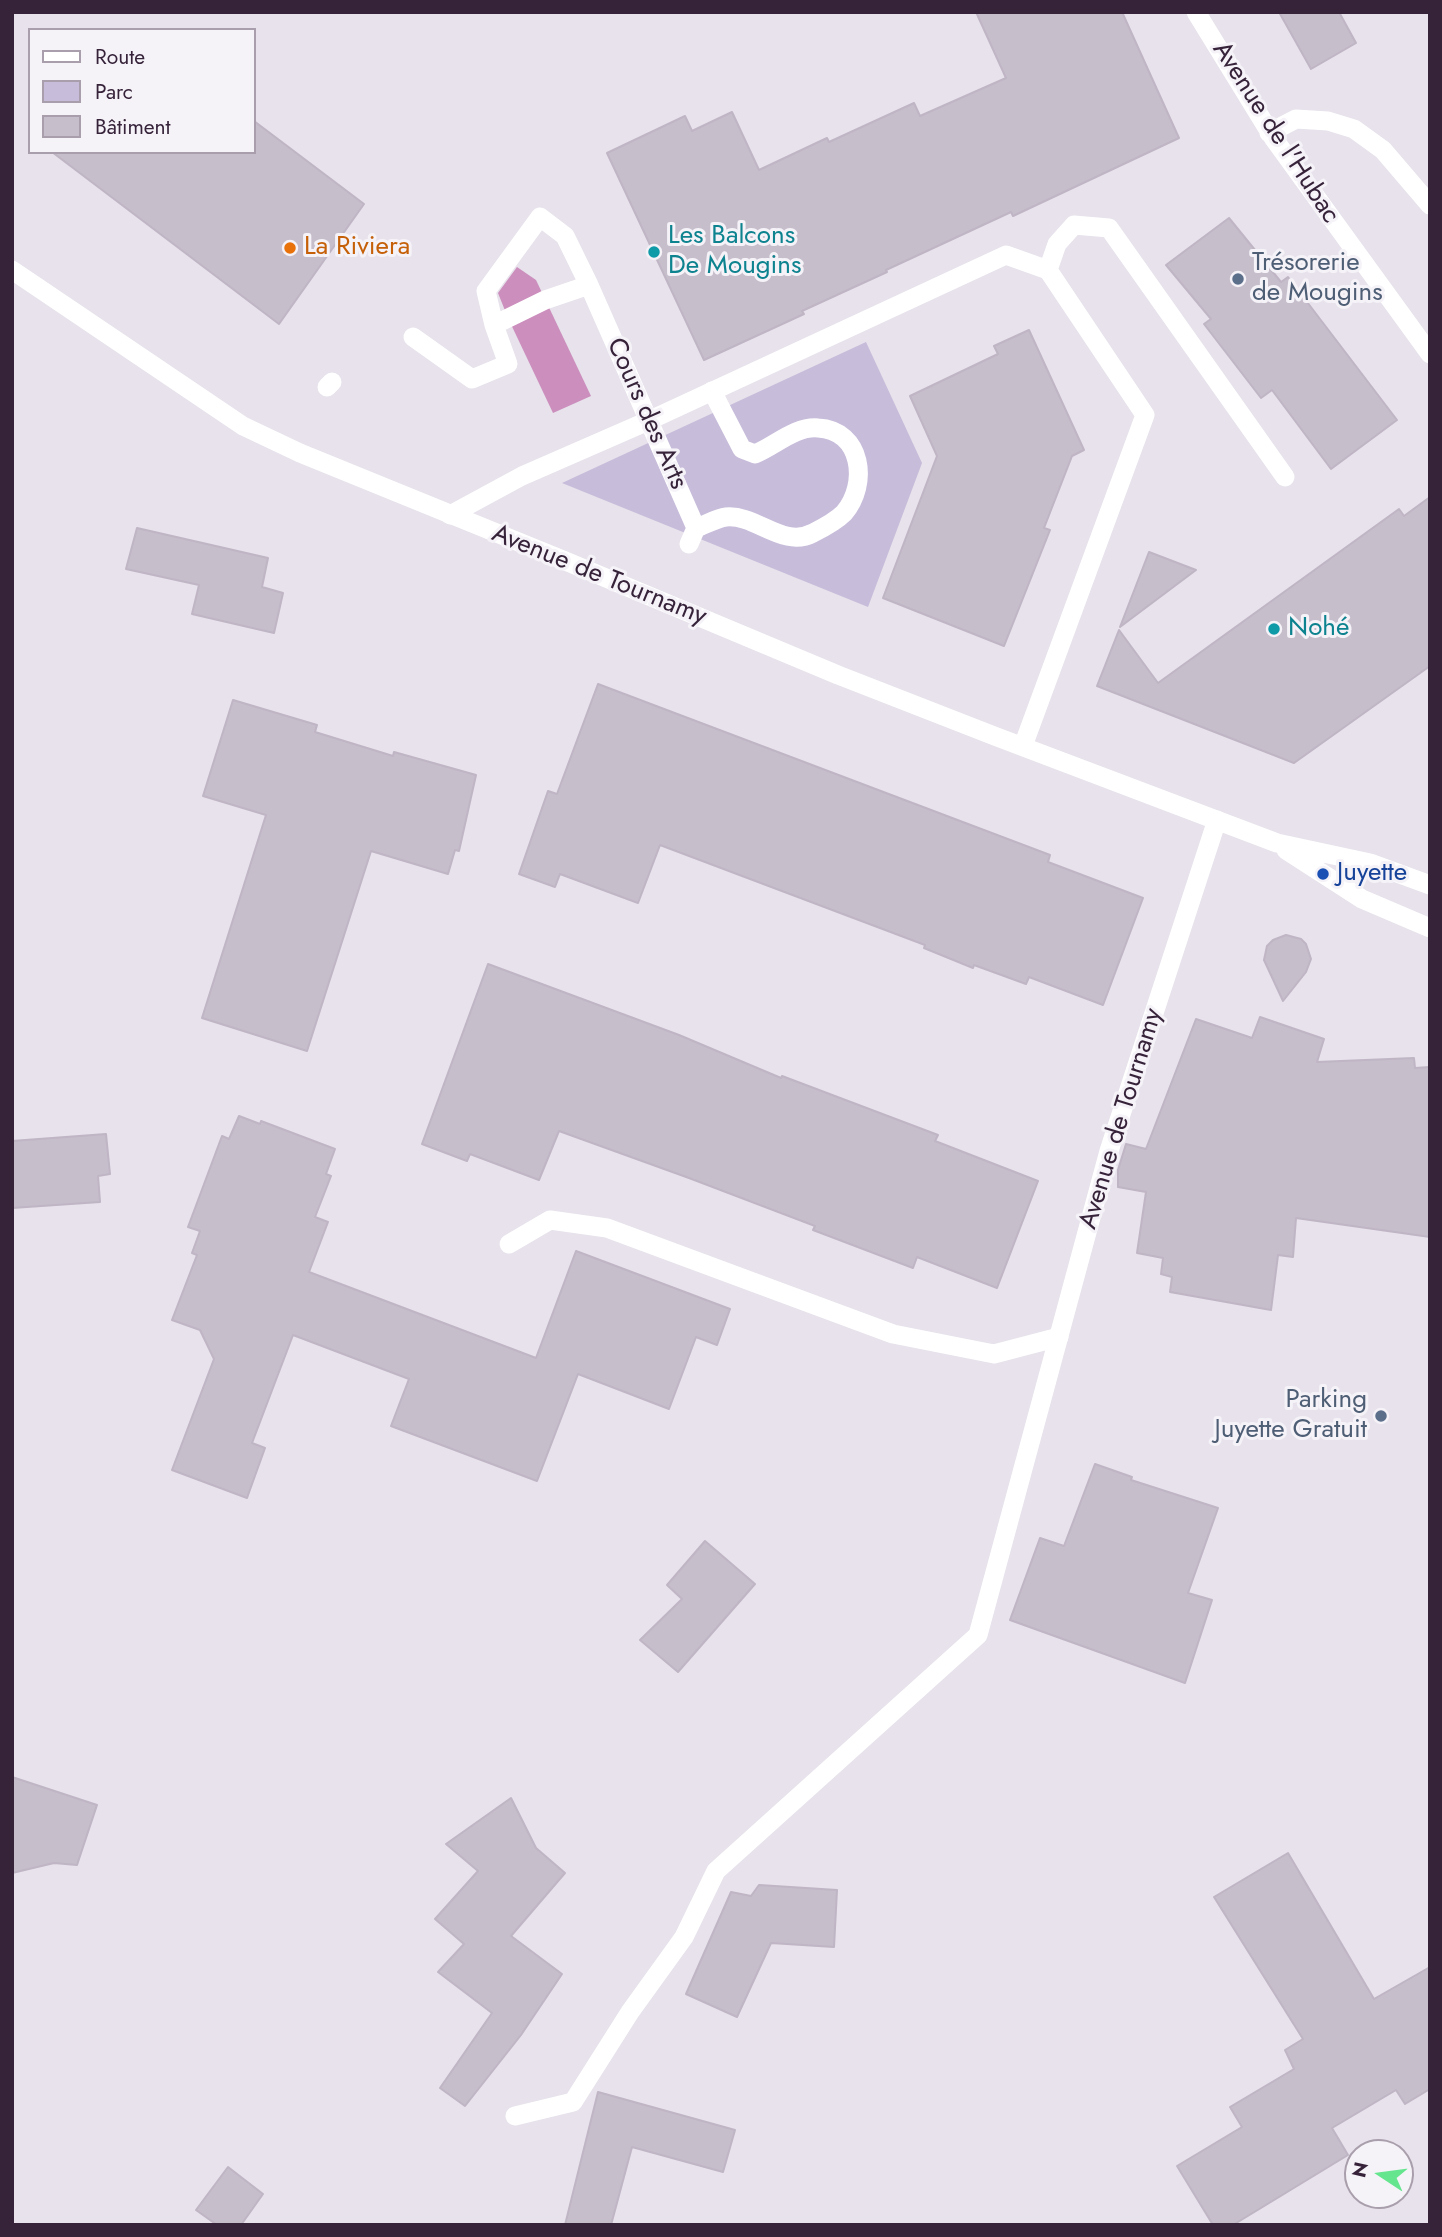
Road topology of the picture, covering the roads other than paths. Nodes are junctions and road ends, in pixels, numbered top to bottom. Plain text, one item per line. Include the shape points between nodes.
1 (1196, 12) edge
2 (1269, 133) junction
3 (1430, 205) edge
4 (12, 270) edge
5 (1048, 270) junction
6 (589, 285) junction
7 (501, 322) junction
8 (413, 337) dead end
9 (1430, 354) edge
10 (712, 391) junction
11 (648, 421) junction
12 (1285, 477) dead end
13 (450, 514) junction
14 (1024, 746) junction
15 (1217, 820) junction
16 (1277, 844) junction
17 (1430, 885) edge
18 (1430, 928) edge
19 (509, 1244) dead end
20 (1059, 1337) junction
21 (515, 2116) dead end

1 - 2 street, Avenue de l'Hubac
2 - 3 street via 1296,119 1354,129 1383,150
2 - 9 street, Avenue de l'Hubac
4 - 13 street, Avenue de Tournamy via 243,426
5 - 10 street via 1006,255
5 - 12 street via 1057,244 1074,225 1109,228
5 - 14 street via 1145,415
6 - 7 street
6 - 7 street, Cours des Arts via 565,236 540,216 486,291
6 - 11 street, Cours des Arts
7 - 8 street, Cours des Arts via 508,364 472,379
10 - 11 street
10 - 11 street, Cours des Arts via 742,449 755,454 795,432 816,427 834,430 848,439 858,459 858,478 853,499 843,513 809,536 793,538 727,517 693,536
11 - 13 street via 522,476
13 - 14 street, Avenue de Tournamy via 838,675
14 - 15 street, Avenue de Tournamy
15 - 16 street, Avenue de Tournamy
15 - 20 street, Avenue de Tournamy via 1109,1151
16 - 17 street, Avenue de Tournamy via 1370,863
16 - 18 street, Avenue de Tournamy via 1362,899
19 - 20 street via 551,1220 607,1227 893,1334 994,1354
20 - 21 street, Avenue de Tournamy via 978,1635 716,1871 684,1937 573,2102

